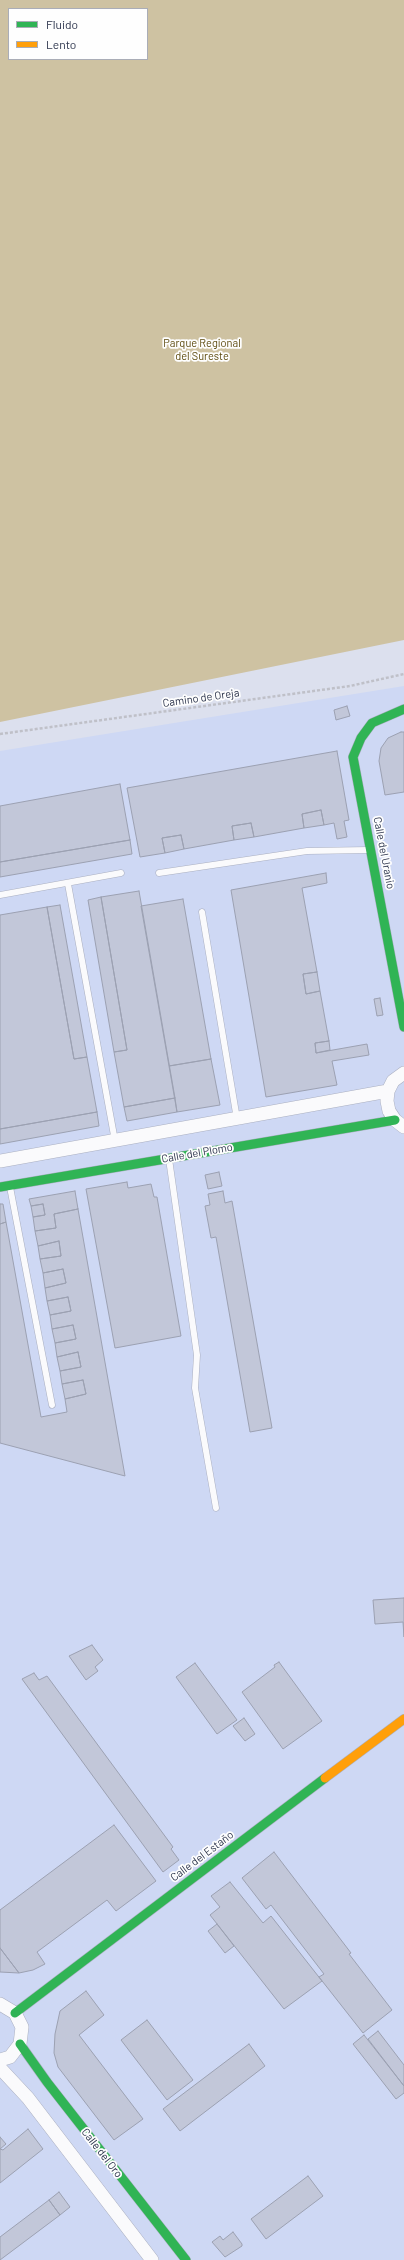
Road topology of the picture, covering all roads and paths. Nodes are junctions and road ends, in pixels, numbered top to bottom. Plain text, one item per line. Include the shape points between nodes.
1 (404, 674) edge
2 (404, 709) edge
3 (0, 734) edge
4 (371, 850) junction
5 (159, 872) dead end
6 (121, 873) dead end
7 (68, 884) junction
8 (0, 895) edge
9 (202, 912) dead end
10 (404, 1026) edge
11 (404, 1073) edge
12 (388, 1091) junction
13 (237, 1118) junction
14 (399, 1123) edge
15 (115, 1141) junction
16 (168, 1158) junction
17 (0, 1162) edge
18 (5, 1186) edge
19 (52, 1405) dead end
20 (216, 1508) dead end
21 (404, 1719) edge
22 (0, 2004) edge
23 (15, 2013) junction
24 (20, 2044) junction
25 (0, 2060) edge
26 (0, 2068) edge
27 (152, 2260) edge
28 (186, 2260) edge

1 - 3 path, Camino de Oreja via 350,686
2 - 4 street, Calle del Uranio via 372,723 361,738 353,757
4 - 5 lane via 307,851
4 - 10 street, Calle del Uranio
6 - 7 lane
7 - 8 lane
7 - 15 lane
9 - 13 lane
11 - 12 street via 393,1081
12 - 13 street
12 - 14 street via 389,1111
13 - 15 street
14 - 16 street, Calle del Plomo
15 - 17 street
16 - 18 street, Calle del Plomo
16 - 20 lane via 197,1355 196,1388
18 - 19 lane
21 - 23 street, Calle del Estaño
22 - 23 street
23 - 24 street via 22,2028
24 - 25 street via 10,2057
24 - 28 street, Calle del Oro
26 - 27 street via 28,2098

